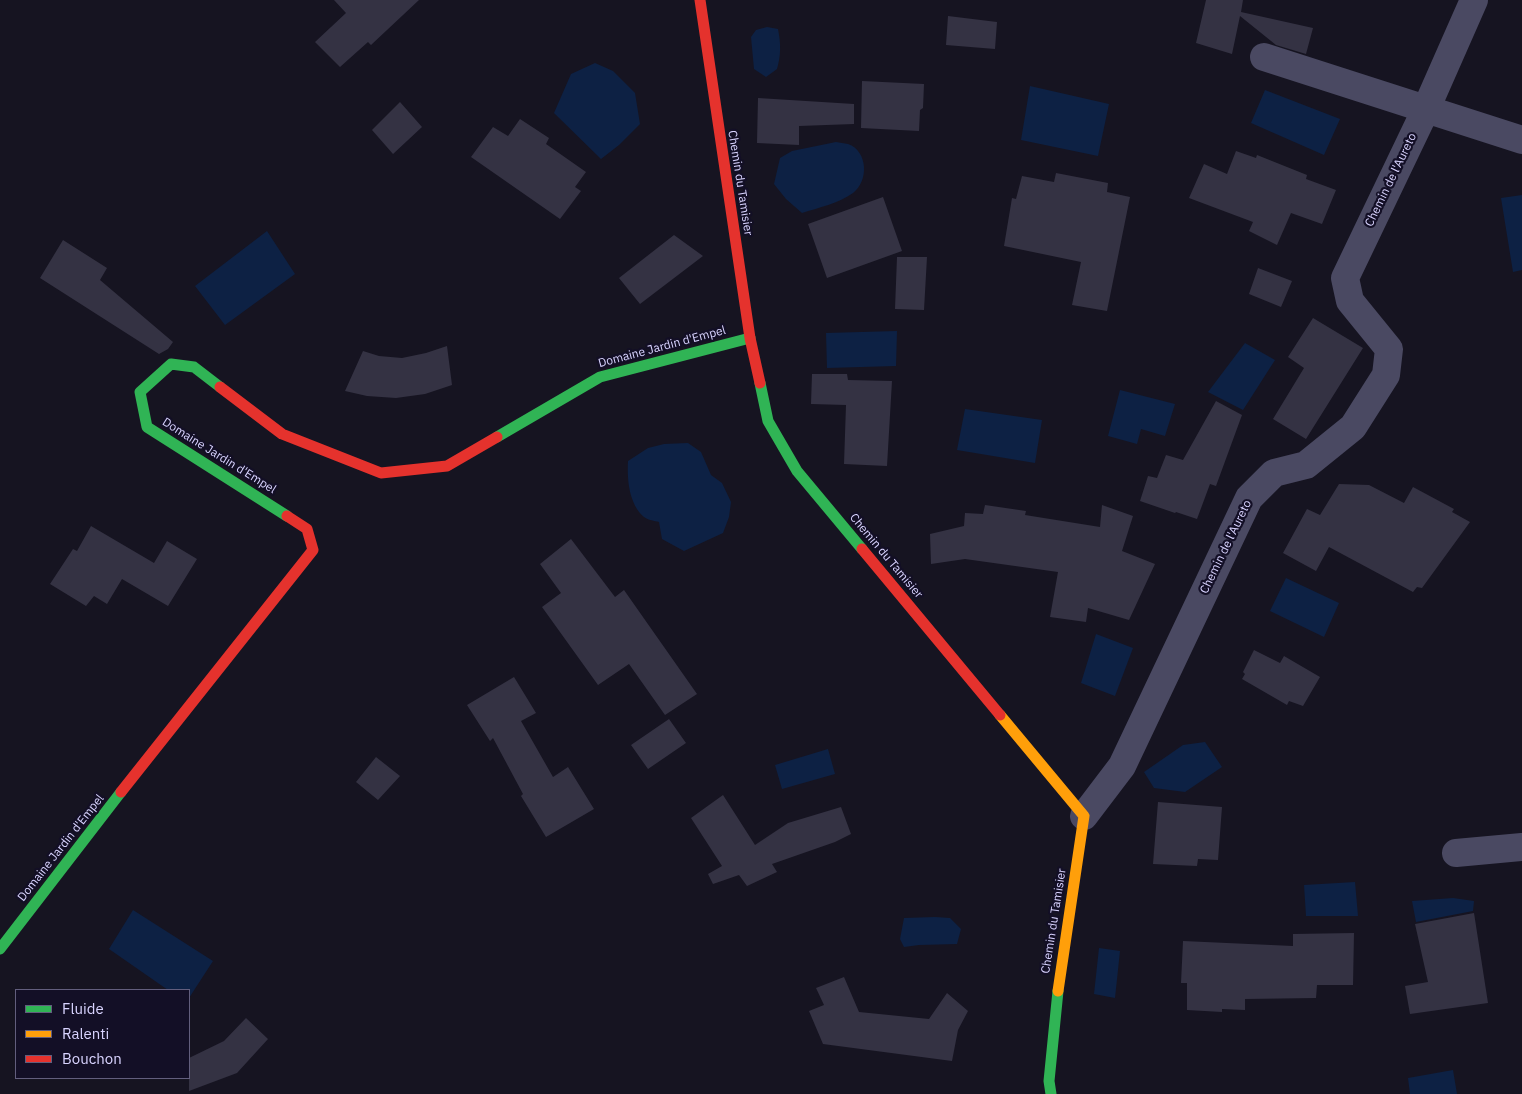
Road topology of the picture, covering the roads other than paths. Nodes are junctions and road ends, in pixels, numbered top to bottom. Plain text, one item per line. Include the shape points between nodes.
1 (700, 0) edge
2 (1474, 0) edge
3 (1264, 57) dead end
4 (1426, 109) junction
5 (1522, 140) edge
6 (750, 338) junction
7 (1084, 816) junction
8 (1522, 847) edge
9 (1456, 853) dead end
10 (0, 949) edge
11 (1051, 1094) edge

1 - 6 street, Chemin du Tamisier
2 - 4 street, Chemin de l'Aureto
3 - 4 street
4 - 5 street
4 - 7 street, Chemin de l'Aureto via 1345,278 1350,301 1390,349 1386,375 1354,427 1306,465 1274,473 1249,498 1122,766
6 - 7 street, Chemin du Tamisier via 768,421 797,471
6 - 10 street, Domaine Jardin d'Empel via 600,377 447,466 381,473 282,434 194,367 171,364 140,392 148,428 307,529 313,550
7 - 11 street, Chemin du Tamisier via 1060,966 1049,1081
8 - 9 street

